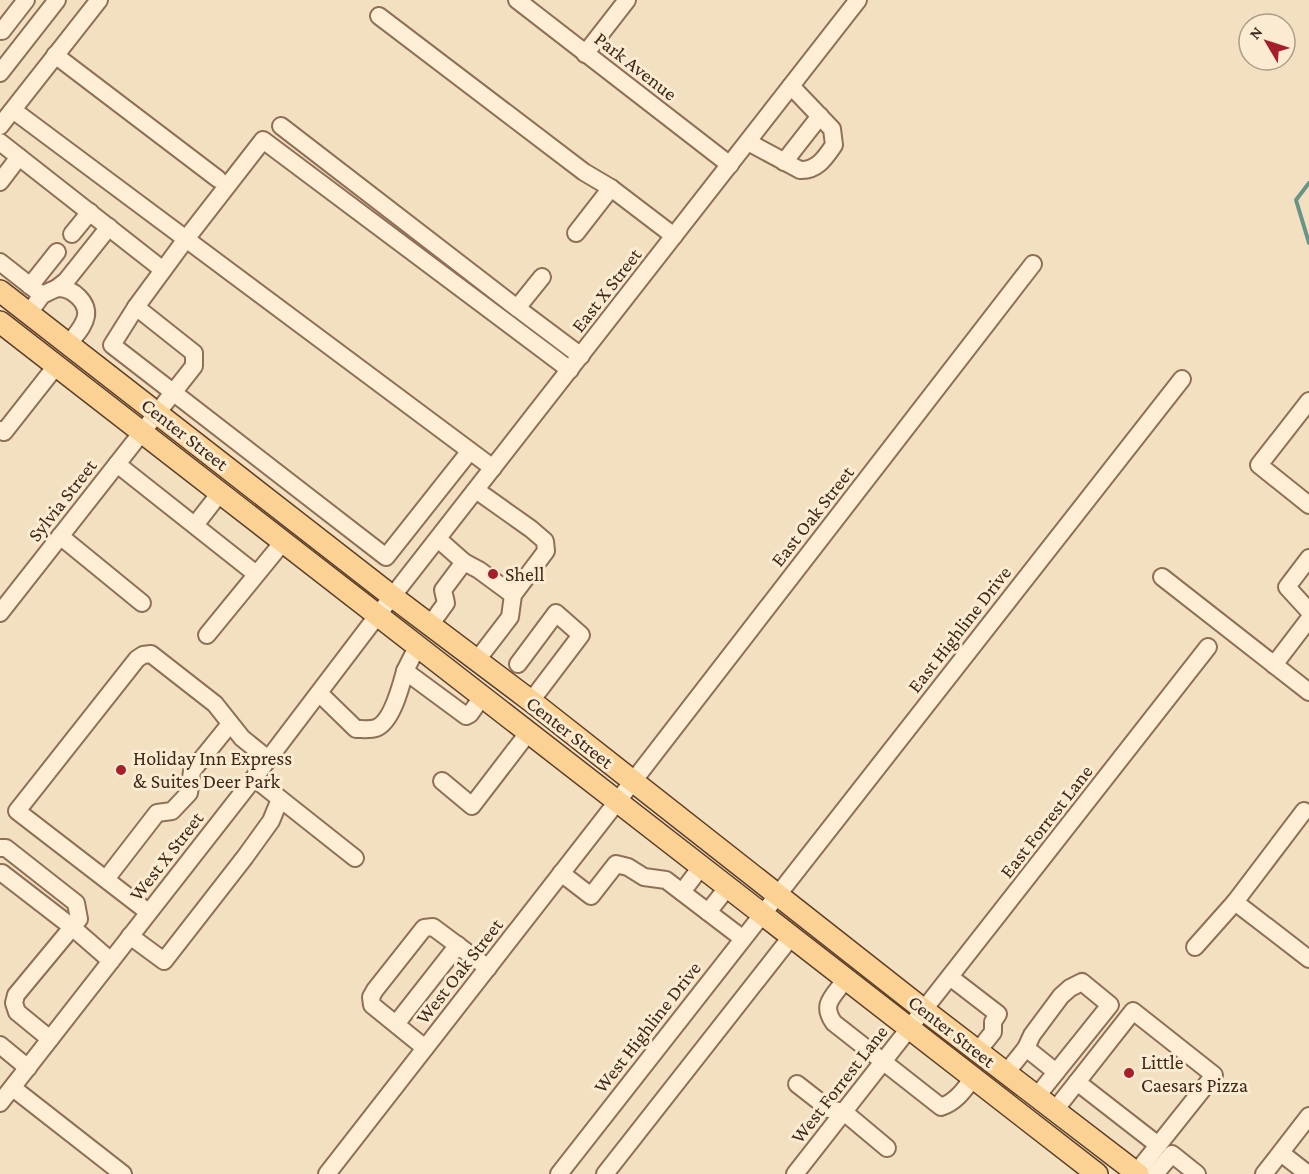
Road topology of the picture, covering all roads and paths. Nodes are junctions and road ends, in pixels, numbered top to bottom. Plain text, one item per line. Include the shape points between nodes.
1 (26, 0) edge
2 (99, 0) edge
3 (517, 0) edge
4 (627, 0) edge
5 (858, 0) edge
6 (50, 2) edge
7 (379, 16) dead end
8 (1, 31) edge
9 (585, 54) junction
10 (55, 55) junction
11 (0, 72) edge
12 (791, 86) junction
13 (13, 110) junction
14 (820, 116) junction
15 (0, 126) edge
16 (280, 126) dead end
17 (0, 142) edge
18 (748, 142) junction
19 (19, 157) junction
20 (784, 162) junction
21 (730, 165) junction
22 (218, 179) dead end
23 (0, 182) edge
24 (611, 188) junction
25 (90, 212) junction
26 (109, 227) junction
27 (576, 233) dead end
28 (72, 234) dead end
29 (674, 236) junction
30 (186, 239) junction
31 (57, 252) dead end
32 (0, 262) edge
33 (1033, 264) dead end
34 (163, 270) junction
35 (542, 277) dead end
36 (43, 290) junction
37 (0, 291) edge
38 (136, 307) junction
39 (517, 308) junction
40 (29, 313) junction
41 (0, 322) edge
42 (69, 344) junction
43 (112, 345) junction
44 (581, 356) junction
45 (95, 364) junction
46 (56, 366) junction
47 (570, 370) junction
48 (1182, 379) dead end
49 (173, 393) junction
50 (1309, 401) edge
51 (157, 412) junction
52 (0, 430) edge
53 (142, 432) junction
54 (470, 451) junction
55 (117, 464) junction
56 (493, 468) junction
57 (278, 473) junction
58 (476, 490) junction
59 (220, 493) junction
60 (261, 494) junction
61 (1309, 505) edge
62 (195, 525) junction
63 (60, 536) junction
64 (438, 539) junction
65 (283, 542) junction
66 (1309, 558) edge
67 (464, 562) junction
68 (256, 574) junction
69 (1162, 577) dead end
70 (513, 595) junction
71 (142, 603) dead end
72 (385, 606) junction
73 (1309, 611) edge
74 (0, 613) edge
75 (1309, 619) edge
76 (430, 624) junction
77 (207, 635) dead end
78 (417, 647) junction
79 (1208, 647) dead end
80 (477, 660) junction
81 (518, 664) dead end
82 (1274, 665) junction
83 (405, 671) junction
84 (1309, 692) edge
85 (319, 693) junction
86 (482, 698) junction
87 (531, 701) junction
88 (230, 724) junction
89 (528, 733) junction
90 (268, 759) junction
91 (254, 778) junction
92 (441, 781) dead end
93 (624, 792) junction
94 (280, 799) junction
95 (1304, 811) dead end
96 (0, 848) edge
97 (355, 858) dead end
98 (700, 867) junction
99 (2, 873) dead end
100 (561, 873) junction
101 (106, 879) junction
102 (727, 888) junction
103 (682, 892) junction
104 (1235, 902) junction
105 (769, 904) junction
106 (148, 912) junction
107 (708, 912) junction
108 (72, 927) junction
109 (130, 936) junction
110 (791, 937) junction
111 (742, 938) junction
112 (458, 945) junction
113 (1196, 947) dead end
114 (1309, 960) edge
115 (111, 961) junction
116 (488, 968) junction
117 (950, 977) junction
118 (845, 980) junction
119 (916, 1019) junction
120 (396, 1024) junction
121 (50, 1039) junction
122 (0, 1045) edge
123 (425, 1048) junction
124 (1026, 1048) junction
125 (978, 1051) junction
126 (883, 1062) junction
127 (28, 1068) junction
128 (1056, 1072) junction
129 (1006, 1073) junction
130 (973, 1078) junction
131 (1077, 1082) junction
132 (797, 1083) dead end
133 (13, 1088) junction
134 (1037, 1096) junction
135 (0, 1104) edge
136 (1055, 1110) junction
137 (844, 1112) junction
138 (1309, 1116) edge
139 (1158, 1145) junction
140 (887, 1148) dead end
141 (1103, 1148) junction
142 (1281, 1153) junction
143 (1089, 1172) edge
144 (123, 1174) edge
145 (327, 1174) edge
146 (559, 1174) edge
147 (605, 1174) edge
148 (795, 1174) edge
149 (1143, 1174) edge
150 (1197, 1174) edge
151 (1264, 1174) edge
152 (1308, 1174) edge

1 - 8 street
2 - 10 street
3 - 9 street, Park Avenue
4 - 9 street
5 - 12 street, East X Street
6 - 11 street
7 - 24 street via 584,172
9 - 21 street, Park Avenue
10 - 13 street
10 - 22 street
12 - 14 street
12 - 18 street, East X Street
13 - 15 street
13 - 30 street
14 - 20 street
14 - 20 street via 832,129 834,145 822,163 809,171
16 - 39 street
17 - 19 street
18 - 20 street
18 - 21 street, East X Street
19 - 23 street
19 - 25 street
21 - 29 street, East X Street
24 - 27 street
24 - 29 street
25 - 26 street
25 - 28 street
26 - 34 street
26 - 36 street via 66,281
29 - 44 street, East X Street
30 - 34 street
30 - 47 street via 263,140
30 - 54 street
31 - 36 street
32 - 36 street
33 - 93 street, East Oak Street
34 - 38 street
35 - 39 street
36 - 40 street
36 - 42 street via 68,290 86,306 83,324
37 - 40 main road, Center Street
38 - 43 street
38 - 49 street, Sylvia Street via 194,353 194,366
39 - 44 street
40 - 42 main road, Center Street
41 - 46 main road, Center Street
42 - 45 main road, Center Street
43 - 45 street
43 - 49 street
44 - 47 street, East X Street
45 - 51 main road, Center Street
46 - 52 street via 4,432
46 - 53 main road, Center Street
47 - 56 street, East X Street
48 - 105 street, East Highline Drive
49 - 51 street, Sylvia Street
49 - 57 street
50 - 61 street via 1259,465
51 - 53 street, Sylvia Street
51 - 60 main road, Center Street
53 - 55 street, Sylvia Street
53 - 59 main road, Center Street
54 - 56 street
54 - 57 street via 386,557
55 - 62 street
55 - 63 street, Sylvia Street
56 - 58 street, East X Street
57 - 60 street
58 - 64 street, East X Street
58 - 70 street via 545,541 546,551
59 - 62 street
59 - 65 main road, Center Street
60 - 72 main road, Center Street
62 - 68 street
63 - 71 street
63 - 74 street, Sylvia Street
64 - 67 street
64 - 72 street, East X Street
65 - 68 street
65 - 72 main road, Center Street
66 - 73 street via 1287,587
67 - 70 street
67 - 76 street via 443,590 446,603
68 - 77 street
69 - 82 street
70 - 80 street via 510,617
72 - 76 main road, Center Street
72 - 78 main road, Center Street
72 - 85 street, West X Street
75 - 82 street
76 - 80 main road, Center Street
78 - 83 street
78 - 86 main road, Center Street
79 - 117 street, East Forrest Lane
80 - 87 main road, Center Street
81 - 87 street via 556,613 581,635
82 - 84 street
83 - 85 street via 398,697 385,721 376,728 356,729
83 - 86 street via 466,716
85 - 90 street, West X Street
86 - 89 main road, Center Street
87 - 93 main road, Center Street
88 - 90 street
88 - 101 street via 192,771 189,793 172,812 157,813
88 - 101 street via 215,704 151,654 137,659 17,810
89 - 92 street via 472,806
89 - 93 main road, Center Street
90 - 91 street, West X Street
91 - 94 street
91 - 106 street, West X Street
93 - 98 main road, Center Street
93 - 100 street, West Oak Street
93 - 105 main road, Center Street
94 - 97 street
94 - 109 street via 271,821 164,961
95 - 104 street
96 - 108 street via 6,848 76,903 79,919
98 - 102 main road, Center Street
98 - 103 street
99 - 108 street
100 - 103 street via 591,896 616,864 644,877 666,880
100 - 116 street, West Oak Street
101 - 106 street
102 - 105 main road, Center Street
102 - 107 street
103 - 107 street
104 - 113 street
104 - 114 street
105 - 110 main road, Center Street
105 - 111 street, West Highline Drive
105 - 119 main road, Center Street
106 - 109 street, West X Street
107 - 111 street
108 - 115 street
108 - 121 street via 16,994 14,1003 17,1012
109 - 115 street, West X Street
110 - 118 main road, Center Street
110 - 147 street
111 - 146 street, West Highline Drive
112 - 116 street
112 - 120 street
112 - 120 street via 433,927 424,928 410,945 371,997 372,1005
115 - 121 street, West X Street
116 - 123 street, West Oak Street
117 - 119 street, East Forrest Lane
117 - 125 street via 998,1014 993,1032
118 - 119 main road, Center Street
118 - 126 street via 827,1011 834,1023
119 - 125 main road, Center Street
119 - 126 street, West Forrest Lane
119 - 130 main road, Center Street
120 - 123 street
121 - 127 street, West X Street
122 - 127 street
123 - 145 street, West Oak Street
124 - 128 street
124 - 128 street via 1061,996 1082,982 1110,1005
124 - 129 street
125 - 129 main road, Center Street
126 - 130 street via 941,1107 958,1098
126 - 137 street, West Forrest Lane
127 - 133 street, West X Street
128 - 134 street
129 - 134 main road, Center Street
130 - 143 main road, Center Street
131 - 136 street
131 - 139 street
131 - 139 street via 1133,1011 1214,1075
132 - 137 street via 829,1109
133 - 135 street, West X Street
133 - 144 street
134 - 136 main road, Center Street
136 - 141 main road, Center Street
137 - 140 street
137 - 148 street, West Forrest Lane
138 - 142 street
139 - 149 street
141 - 143 main road
141 - 149 main road, Center Street
142 - 151 street
142 - 152 street
149 - 150 street via 1172,1154

